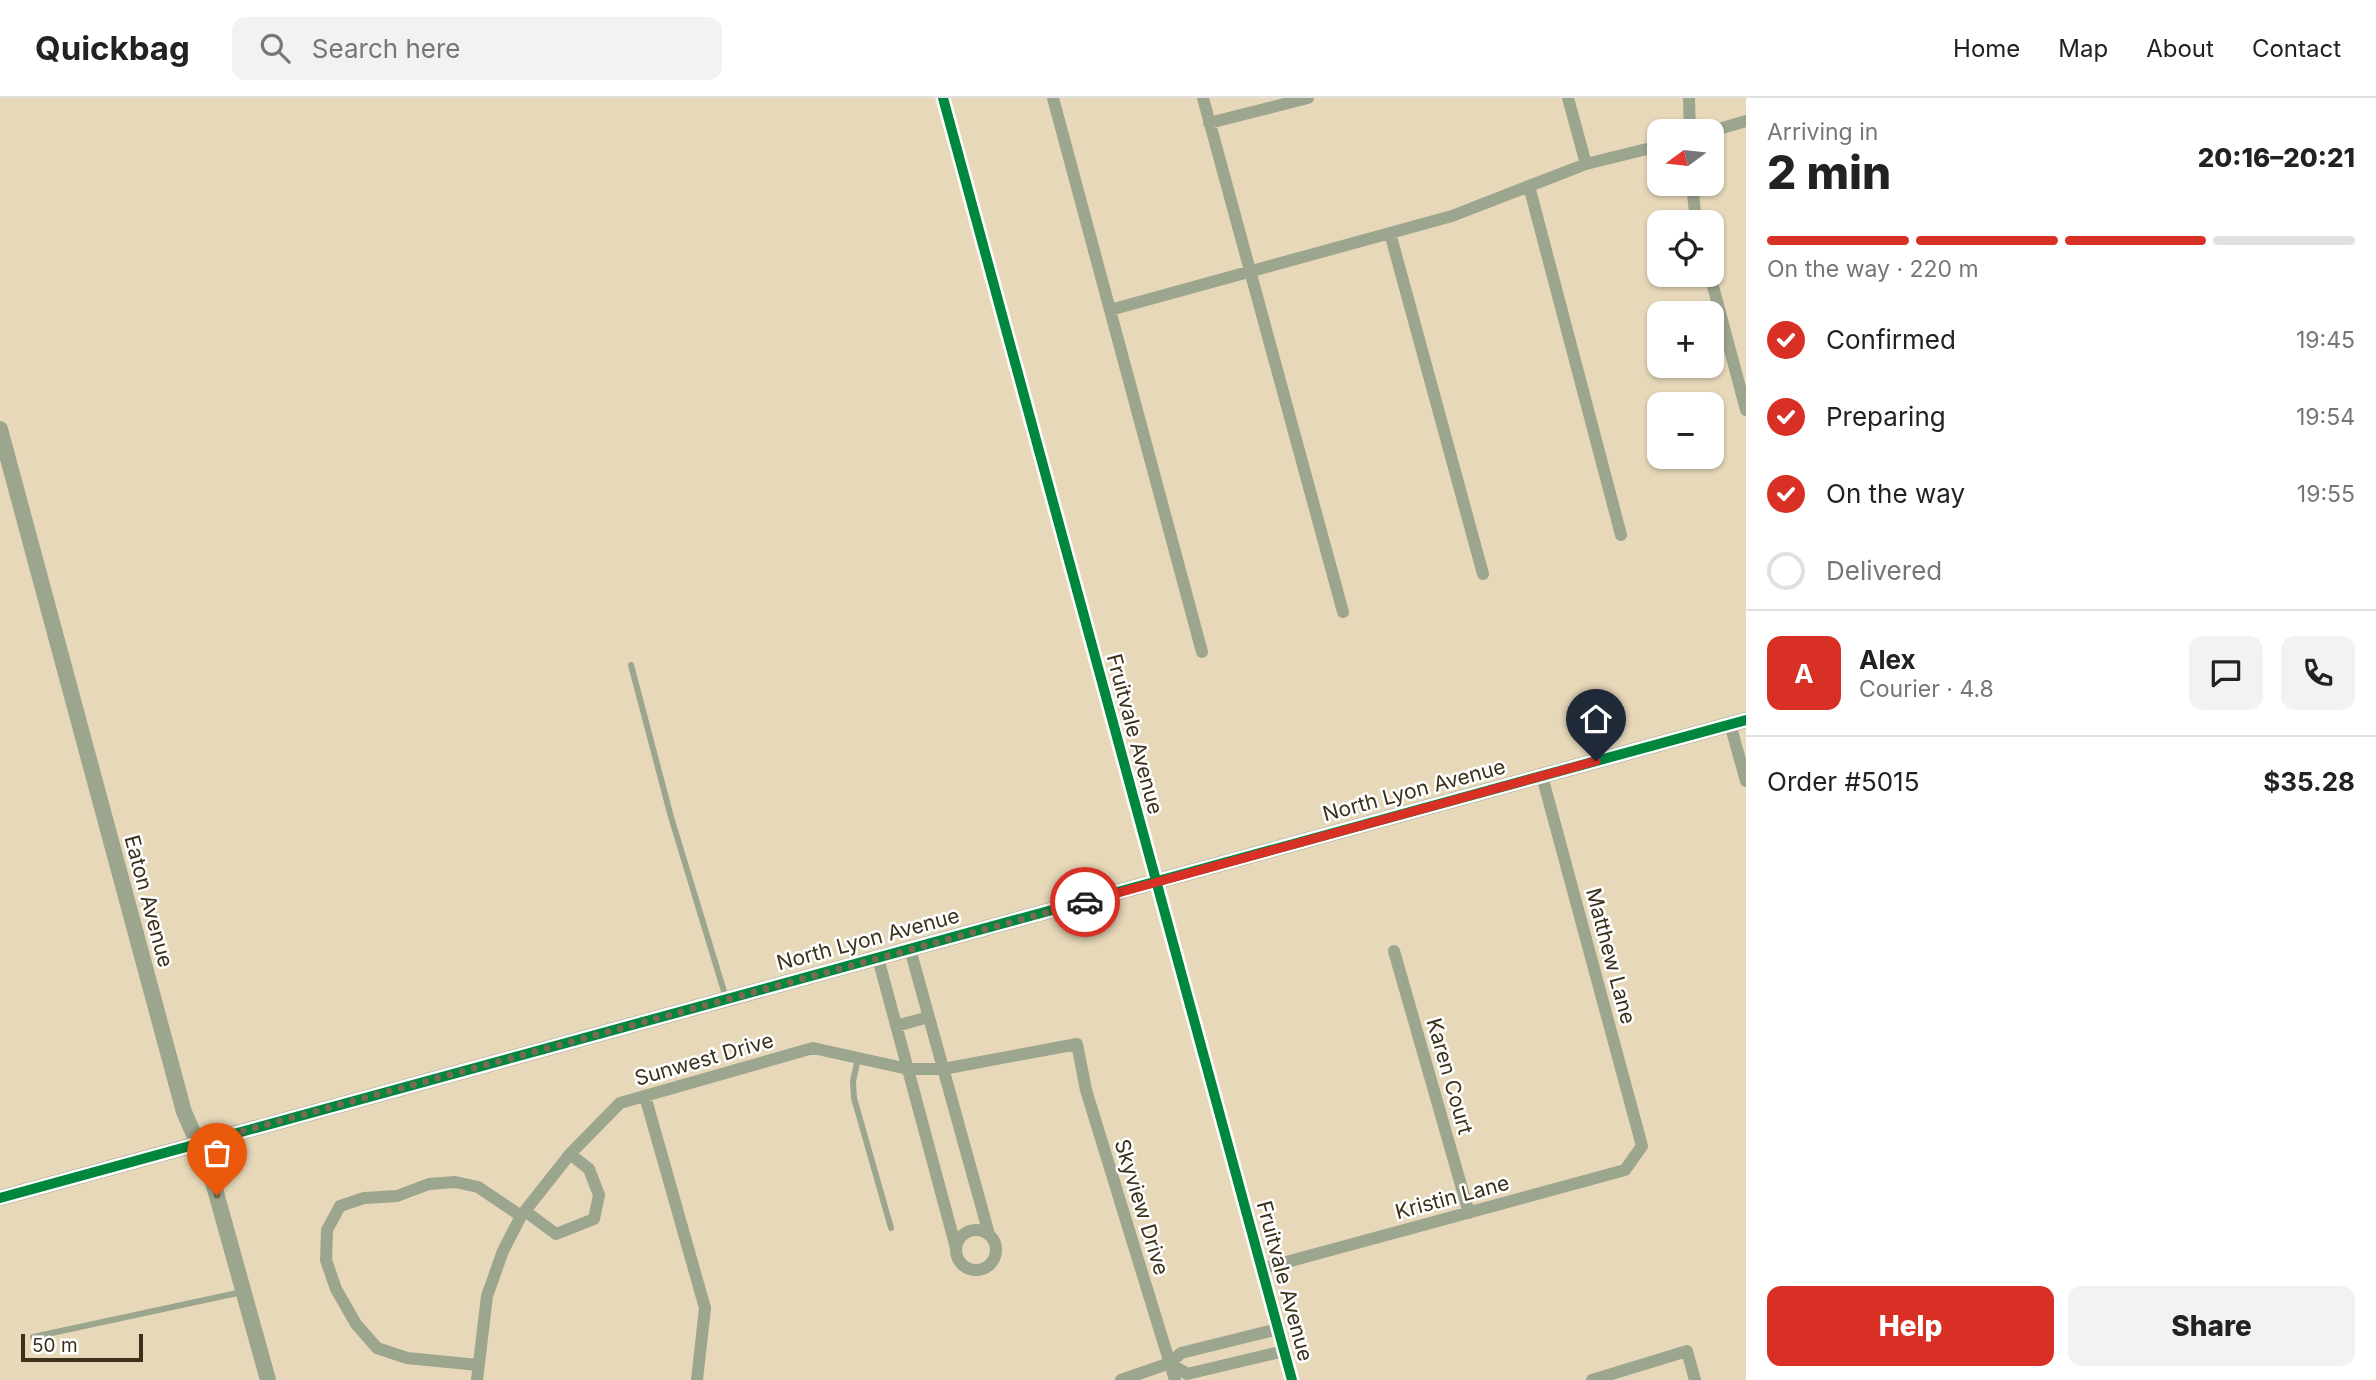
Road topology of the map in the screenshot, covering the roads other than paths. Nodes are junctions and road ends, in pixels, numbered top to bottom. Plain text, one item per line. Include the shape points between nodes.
1 (943, 98) edge
2 (1053, 98) edge
3 (1203, 98) edge
4 (1308, 98) edge
5 (1568, 98) edge
6 (1689, 98) edge
7 (1690, 119) edge
8 (1746, 121) edge
9 (1209, 122) junction
10 (1724, 127) edge
11 (1647, 149) edge
12 (1586, 164) junction
13 (1529, 186) junction
14 (1390, 233) junction
15 (1250, 271) junction
16 (1713, 287) edge
17 (1110, 310) junction
18 (1746, 410) edge
19 (0, 429) edge
20 (1621, 535) dead end
21 (1483, 575) dead end
22 (1343, 612) dead end
23 (1202, 652) dead end
24 (631, 665) dead end
25 (1738, 722) edge
26 (1542, 776) junction
27 (1746, 781) edge
28 (1155, 883) junction
29 (910, 949) junction
30 (1394, 951) dead end
31 (878, 958) junction
32 (726, 1000) junction
33 (929, 1017) junction
34 (896, 1026) junction
35 (1077, 1044) joint
36 (858, 1057) junction
37 (908, 1069) junction
38 (943, 1069) junction
39 (645, 1096) junction
40 (199, 1143) junction
41 (1642, 1146) joint
42 (570, 1154) junction
43 (0, 1198) edge
44 (1469, 1213) junction
45 (523, 1214) junction
46 (891, 1228) dead end
47 (989, 1234) junction
48 (956, 1248) junction
49 (1261, 1269) junction
50 (244, 1292) junction
51 (1278, 1329) junction
52 (33, 1337) dead end
53 (1284, 1351) junction
54 (1170, 1363) junction
55 (478, 1365) junction
56 (268, 1380) edge
57 (477, 1380) edge
58 (697, 1380) edge
59 (1121, 1380) edge
60 (1175, 1380) edge
61 (1292, 1380) edge
62 (1592, 1380) edge
63 (1695, 1380) edge

1 - 28 street, Fruitvale Avenue
2 - 17 street
3 - 9 street
4 - 9 street
5 - 12 street
6 - 7 street
8 - 10 street
9 - 15 street
11 - 12 street
12 - 13 street
13 - 14 street
13 - 20 street
14 - 15 street
14 - 21 street
15 - 17 street
15 - 22 street
16 - 18 street
17 - 23 street
19 - 40 street, Eaton Avenue via 184,1112
24 - 32 lane
25 - 26 street, North Lyon Avenue
25 - 27 street
26 - 28 street, North Lyon Avenue
26 - 41 street, Matthew Lane
28 - 29 street, North Lyon Avenue
28 - 49 street, Fruitvale Avenue
29 - 31 street, North Lyon Avenue
29 - 33 street
30 - 44 street, Karen Court
31 - 32 street, North Lyon Avenue
31 - 34 street
32 - 40 street, North Lyon Avenue
33 - 34 street
33 - 38 street
34 - 37 street
35 - 38 street, Sunwest Drive
35 - 54 street, Skyview Drive via 1086,1090
36 - 37 street, Sunwest Drive
36 - 39 street, Sunwest Drive via 813,1048
36 - 46 lane via 854,1098
37 - 38 street, Sunwest Drive
37 - 48 street
38 - 47 street
39 - 42 street, Sunwest Drive via 620,1103
39 - 58 street via 705,1308
40 - 43 street, North Lyon Avenue
40 - 50 street, Eaton Avenue
41 - 44 street, Kristin Lane via 1625,1170
42 - 45 street, Sunwest Drive
42 - 45 street via 589,1169 599,1195 594,1220 556,1234
44 - 49 street, Kristin Lane
45 - 55 street, Sunwest Drive via 486,1296
45 - 55 street via 478,1188 455,1182 429,1184 397,1196 364,1198 340,1206 327,1230 326,1260 336,1289 356,1324 377,1348 407,1358
47 - 48 street via 965,1233
47 - 48 street via 996,1251 987,1267 975,1270 963,1265
49 - 51 street, Fruitvale Avenue
50 - 52 lane
50 - 56 street, Eaton Avenue
51 - 53 street, Fruitvale Avenue
51 - 54 street via 1181,1353
53 - 54 street via 1188,1374
53 - 61 street, Fruitvale Avenue
54 - 59 street
54 - 60 street, Skyview Drive
55 - 57 street, Sunwest Drive
62 - 63 street via 1687,1351

